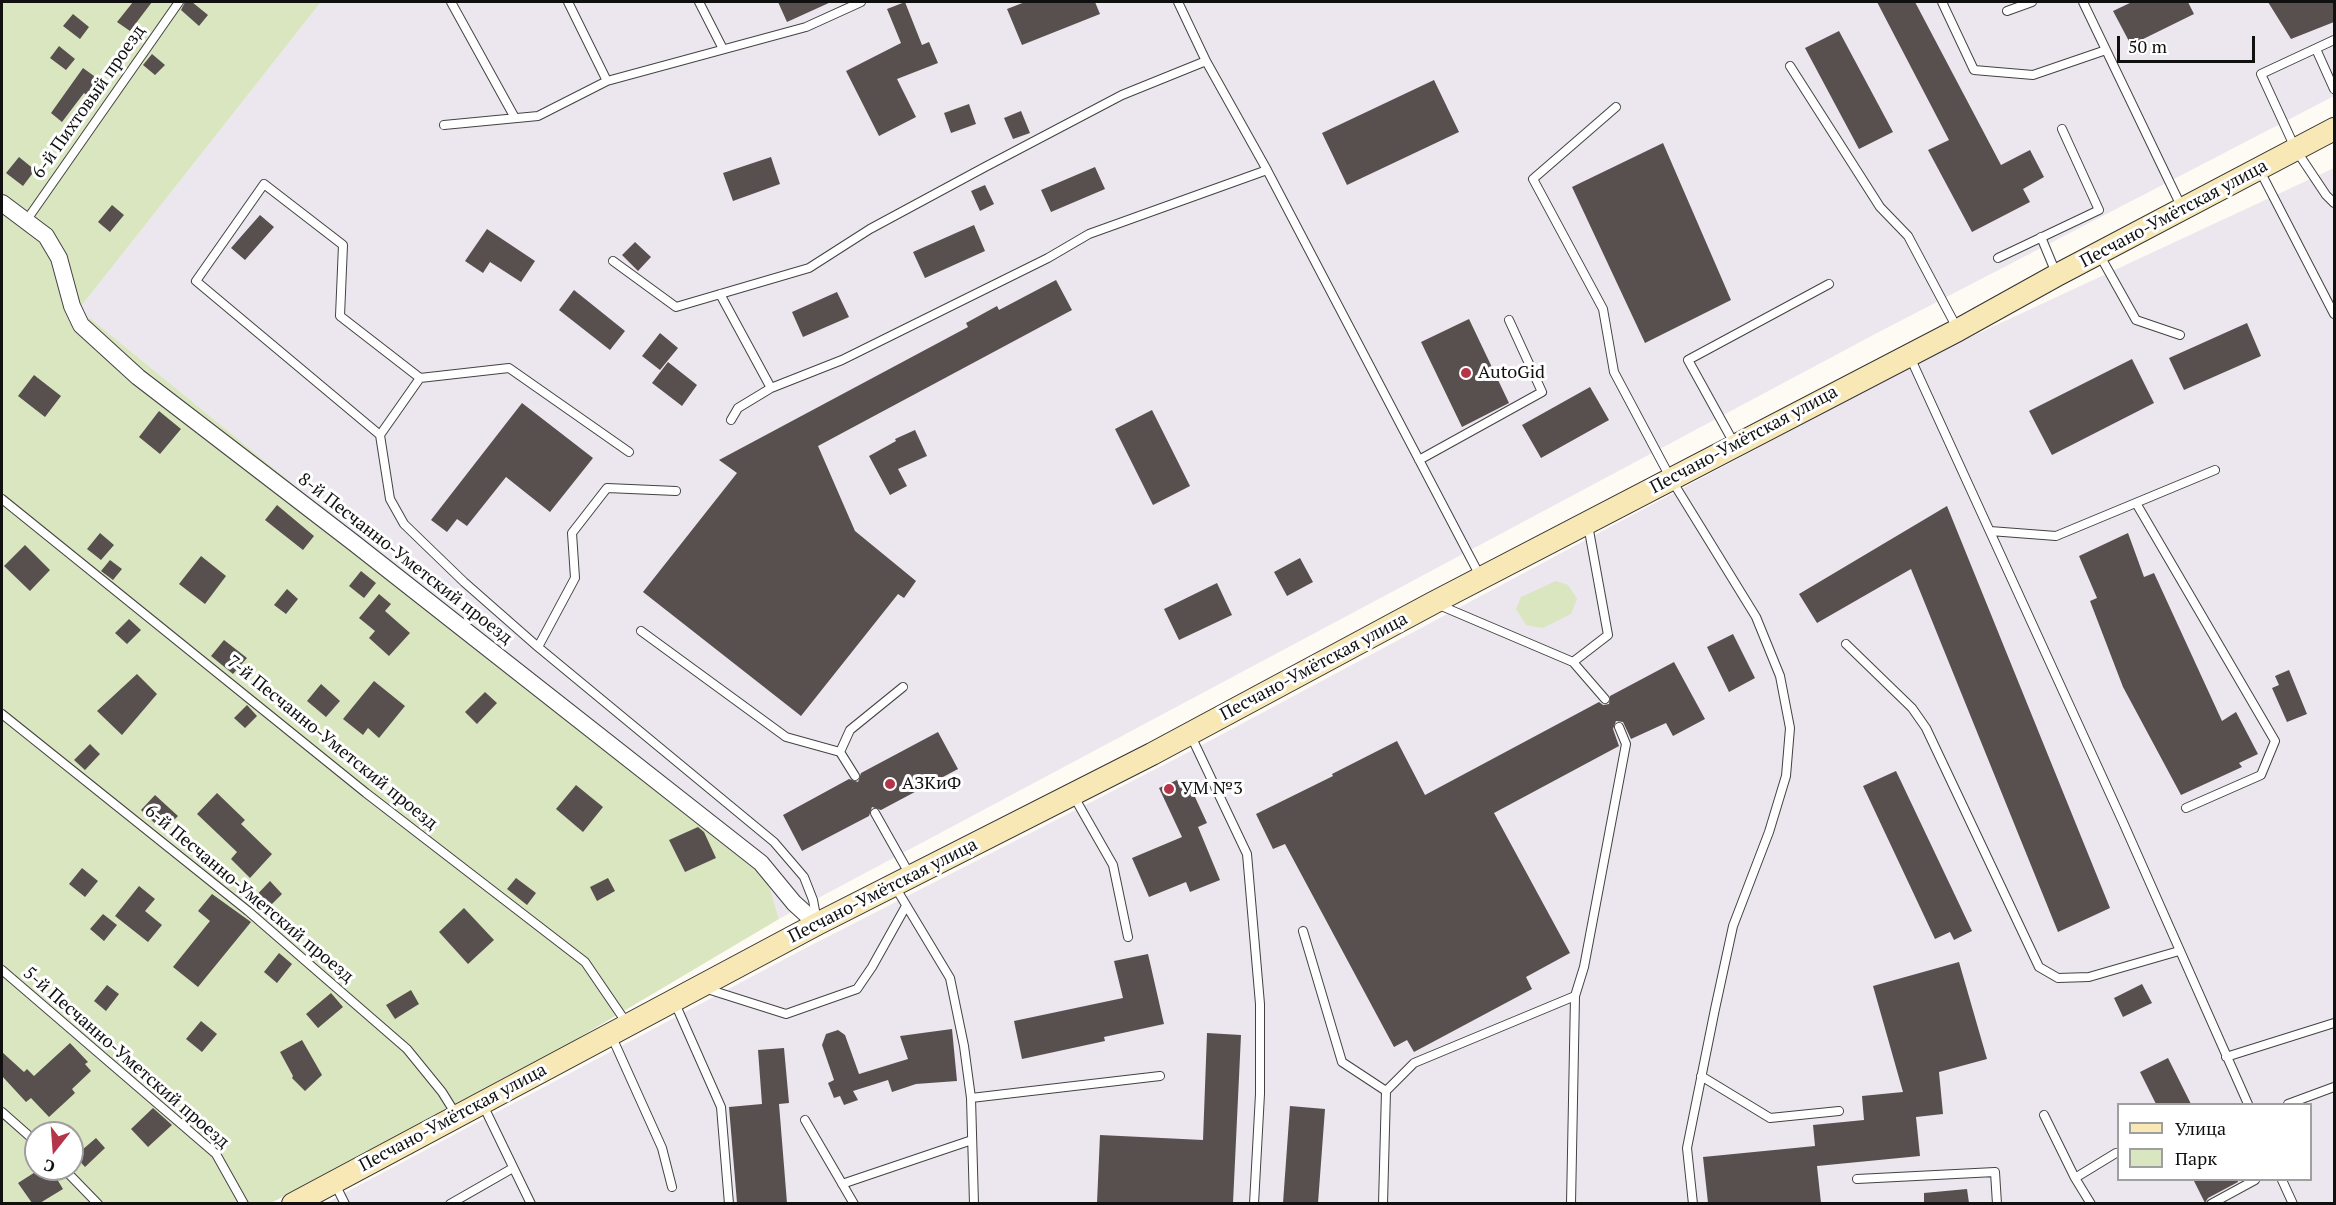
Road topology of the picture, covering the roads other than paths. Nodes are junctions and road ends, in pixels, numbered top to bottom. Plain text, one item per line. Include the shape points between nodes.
1 (179, 2) edge
2 (451, 2) edge
3 (568, 2) edge
4 (699, 2) edge
5 (861, 2) edge
6 (1178, 2) edge
7 (1942, 2) edge
8 (2032, 2) edge
9 (2083, 2) edge
10 (2007, 11) dead end
11 (2334, 40) edge
12 (723, 49) junction
13 (2316, 49) junction
14 (2106, 50) junction
15 (1206, 61) junction
16 (1790, 66) dead end
17 (607, 81) junction
18 (2334, 89) edge
19 (1616, 107) dead end
20 (515, 118) junction
21 (444, 125) dead end
22 (2062, 129) dead end
23 (2334, 129) edge
24 (2296, 150) junction
25 (2259, 168) junction
26 (1267, 170) junction
27 (2, 203) edge
28 (2334, 203) edge
29 (2182, 208) junction
30 (26, 221) junction
31 (2041, 237) junction
32 (2099, 254) junction
33 (1998, 258) dead end
34 (613, 261) dead end
35 (2057, 275) junction
36 (1829, 284) dead end
37 (720, 294) junction
38 (2334, 314) edge
39 (1509, 320) dead end
40 (1958, 330) junction
41 (2180, 335) dead end
42 (1909, 354) junction
43 (420, 378) junction
44 (771, 388) junction
45 (731, 420) dead end
46 (381, 435) junction
47 (1735, 445) junction
48 (629, 452) dead end
49 (1419, 460) junction
50 (2215, 470) dead end
51 (1671, 478) junction
52 (676, 491) dead end
53 (2, 499) edge
54 (2136, 503) junction
55 (1588, 522) junction
56 (1990, 531) junction
57 (1481, 578) junction
58 (1434, 603) junction
59 (641, 631) dead end
60 (1846, 644) dead end
61 (538, 647) junction
62 (1573, 662) junction
63 (903, 687) dead end
64 (1605, 699) dead end
65 (2, 714) edge
66 (1620, 728) dead end
67 (1190, 734) junction
68 (840, 752) junction
69 (855, 776) dead end
70 (1073, 795) junction
71 (2186, 808) dead end
72 (875, 813) dead end
73 (902, 880) junction
74 (906, 906) junction
75 (817, 924) junction
76 (1303, 931) dead end
77 (1128, 937) dead end
78 (2179, 951) junction
79 (2, 970) edge
80 (701, 987) junction
81 (1575, 996) junction
82 (674, 1001) junction
83 (2334, 1023) edge
84 (620, 1030) junction
85 (2226, 1057) junction
86 (1160, 1076) dead end
87 (1701, 1077) junction
88 (2334, 1087) edge
89 (1386, 1091) junction
90 (971, 1098) junction
91 (482, 1103) junction
92 (2248, 1103) edge
93 (2291, 1103) edge
94 (1839, 1111) dead end
95 (2, 1112) edge
96 (2044, 1115) dead end
97 (457, 1116) junction
98 (805, 1120) dead end
99 (24, 1131) edge
100 (972, 1140) junction
101 (2116, 1153) dead end
102 (513, 1168) junction
103 (2075, 1178) junction
104 (1857, 1179) dead end
105 (76, 1181) edge
106 (2250, 1181) edge
107 (2283, 1181) edge
108 (334, 1182) junction
109 (842, 1184) junction
110 (672, 1187) dead end
111 (98, 1203) edge
112 (244, 1203) edge
113 (293, 1203) edge
114 (345, 1203) edge
115 (450, 1203) edge
116 (531, 1203) edge
117 (729, 1203) edge
118 (854, 1203) edge
119 (974, 1203) edge
120 (1254, 1203) edge
121 (1383, 1203) edge
122 (1571, 1203) edge
123 (1693, 1203) edge
124 (1998, 1203) edge
125 (2091, 1203) edge
126 (2211, 1203) edge
127 (2293, 1203) edge

1 - 30 lane, 6-й Пихтовый проезд
2 - 20 lane
3 - 17 lane
4 - 12 lane
5 - 12 lane via 806,27
6 - 15 lane
7 - 14 lane via 1974,70 2033,75
8 - 10 lane
9 - 14 lane
11 - 13 lane
12 - 17 lane
13 - 18 lane
13 - 24 lane via 2261,74
14 - 29 lane
15 - 26 lane
15 - 37 lane via 1122,95 995,161 870,229 809,268
16 - 40 lane via 1880,207 1908,236
17 - 20 lane via 538,116
19 - 51 lane via 1533,179 1603,309 1614,372
20 - 21 lane
22 - 31 lane via 2099,210
23 - 24 main road, Песчано-Умётская улица
24 - 25 main road, Песчано-Умётская улица
24 - 28 lane
25 - 29 main road, Песчано-Умётская улица
25 - 38 lane
26 - 44 lane via 1089,234 842,360
26 - 49 lane
27 - 30 street, 8-й Песчанно-Уметский проезд
29 - 32 main road, Песчано-Умётская улица
30 - 75 street, 8-й Песчанно-Уметский проезд via 46,236 59,258 81,325 138,377 760,863
31 - 33 lane
31 - 35 lane
32 - 35 main road, Песчано-Умётская улица
32 - 41 lane via 2136,320
34 - 37 lane via 676,307
35 - 40 main road, Песчано-Умётская улица
36 - 47 lane via 1688,360
37 - 44 lane
39 - 49 lane via 1542,392
40 - 42 main road, Песчано-Умётская улица
42 - 47 main road, Песчано-Умётская улица
42 - 56 lane
43 - 46 lane
43 - 46 lane via 340,316 344,244 264,184 195,281
43 - 48 lane via 509,368
44 - 45 lane via 738,408
46 - 61 lane via 390,499 404,524
47 - 51 main road, Песчано-Умётская улица
49 - 57 lane
50 - 54 lane
51 - 55 main road, Песчано-Умётская улица
51 - 87 lane via 1756,617 1780,676 1790,728 1786,776 1732,926
52 - 61 lane via 607,488 572,533 575,578
53 - 84 lane, 7-й Песчанно-Уметский проезд via 357,785 585,962
54 - 56 lane via 2056,537
54 - 71 lane via 2275,741 2261,775
55 - 57 main road, Песчано-Умётская улица
55 - 62 lane via 1608,635
56 - 78 lane
57 - 58 main road, Песчано-Умётская улица
58 - 62 lane
58 - 67 main road, Песчано-Умётская улица
59 - 68 lane via 786,737
60 - 78 lane via 1912,708 1926,728 2039,966 2058,978 2089,977
61 - 75 lane via 774,842 804,877
62 - 64 lane
63 - 68 lane via 850,730
65 - 97 lane, 6-й Песчанно-Уметский проезд via 248,911 407,1049
66 - 81 lane via 1626,744 1584,967
67 - 70 main road, Песчано-Умётская улица
67 - 120 lane via 1247,854 1260,1004
68 - 69 lane
70 - 73 main road, Песчано-Умётская улица
70 - 77 lane via 1113,865
72 - 73 lane
73 - 74 lane
73 - 75 main road, Песчано-Умётская улица
74 - 80 lane via 857,988 786,1014
74 - 90 lane via 950,978
75 - 80 main road, Песчано-Умётская улица
76 - 89 lane via 1342,1062
78 - 85 lane
79 - 112 lane, 5-й Песчанно-Уметский проезд via 216,1154
80 - 82 main road, Песчано-Умётская улица
81 - 89 lane via 1414,1063
81 - 122 lane
82 - 84 main road, Песчано-Умётская улица
82 - 117 lane via 721,1107
83 - 85 lane
84 - 91 main road, Песчано-Умётская улица
84 - 110 lane, 7-й Песчанно-Уметский проезд
85 - 92 lane
86 - 90 lane
87 - 94 lane via 1770,1118
87 - 123 lane via 1687,1148
88 - 93 lane
89 - 121 lane
90 - 100 lane
91 - 97 main road, Песчано-Умётская улица
91 - 102 lane
95 - 99 lane
96 - 103 lane
97 - 108 main road, Песчано-Умётская улица
98 - 109 lane
100 - 109 lane
100 - 119 lane
101 - 103 lane
102 - 115 lane
102 - 116 lane
103 - 125 lane
104 - 124 lane via 1995,1172
105 - 111 lane
106 - 126 lane
107 - 127 lane
108 - 113 main road, Песчано-Умётская улица
108 - 114 lane
109 - 118 lane

